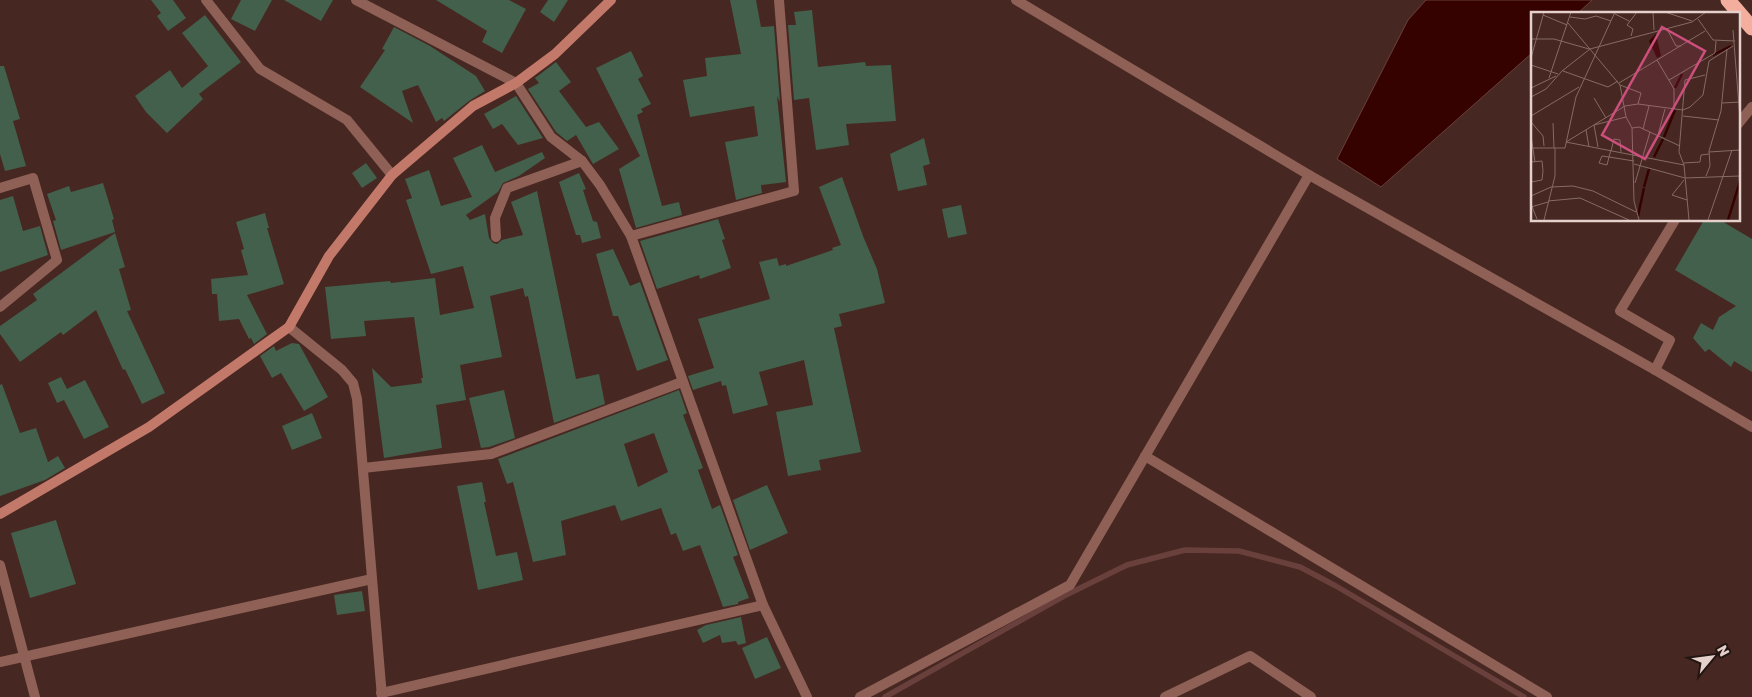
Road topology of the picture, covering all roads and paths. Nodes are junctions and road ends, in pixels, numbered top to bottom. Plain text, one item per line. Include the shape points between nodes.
1 (206, 0) edge
2 (356, 0) edge
3 (611, 0) edge
4 (779, 0) edge
5 (1016, 0) edge
6 (1728, 0) edge
7 (1738, 12) edge
8 (1740, 14) edge
9 (1752, 28) edge
10 (516, 83) junction
11 (1752, 106) edge
12 (1740, 121) edge
13 (582, 161) junction
14 (392, 175) junction
15 (1310, 176) junction
16 (0, 188) edge
17 (1674, 221) edge
18 (631, 236) junction
19 (496, 237) dead end
20 (0, 306) edge
21 (289, 327) junction
22 (1655, 370) junction
23 (682, 382) junction
24 (1752, 427) edge
25 (1145, 456) junction
26 (363, 468) junction
27 (0, 514) edge
28 (0, 565) edge
29 (372, 579) junction
30 (763, 605) junction
31 (24, 656) junction
32 (0, 662) edge
33 (382, 695) edge
34 (34, 697) edge
35 (807, 697) edge
36 (860, 697) edge
37 (1165, 697) edge
38 (1311, 697) edge
39 (1547, 697) edge

1 - 14 street via 260,69 347,120
2 - 10 street
3 - 10 street via 554,54
4 - 18 street via 794,191
5 - 15 street
6 - 7 highway
8 - 9 highway
10 - 13 street via 551,137
10 - 14 street via 473,106
11 - 12 street
13 - 18 street
13 - 19 street via 507,188 494,218
14 - 21 street via 330,256
15 - 22 street
15 - 25 street
16 - 20 street via 33,178 57,260
17 - 22 street via 1620,311 1670,340
18 - 23 street
21 - 26 street via 342,370 353,383
21 - 27 street via 149,427
22 - 24 street
23 - 26 street via 491,454
23 - 30 street
25 - 36 street via 1070,585
25 - 39 street
26 - 29 street
28 - 31 street
29 - 31 street
29 - 33 street
30 - 33 street
30 - 35 street
31 - 32 street
31 - 34 street
37 - 38 street via 1250,656

